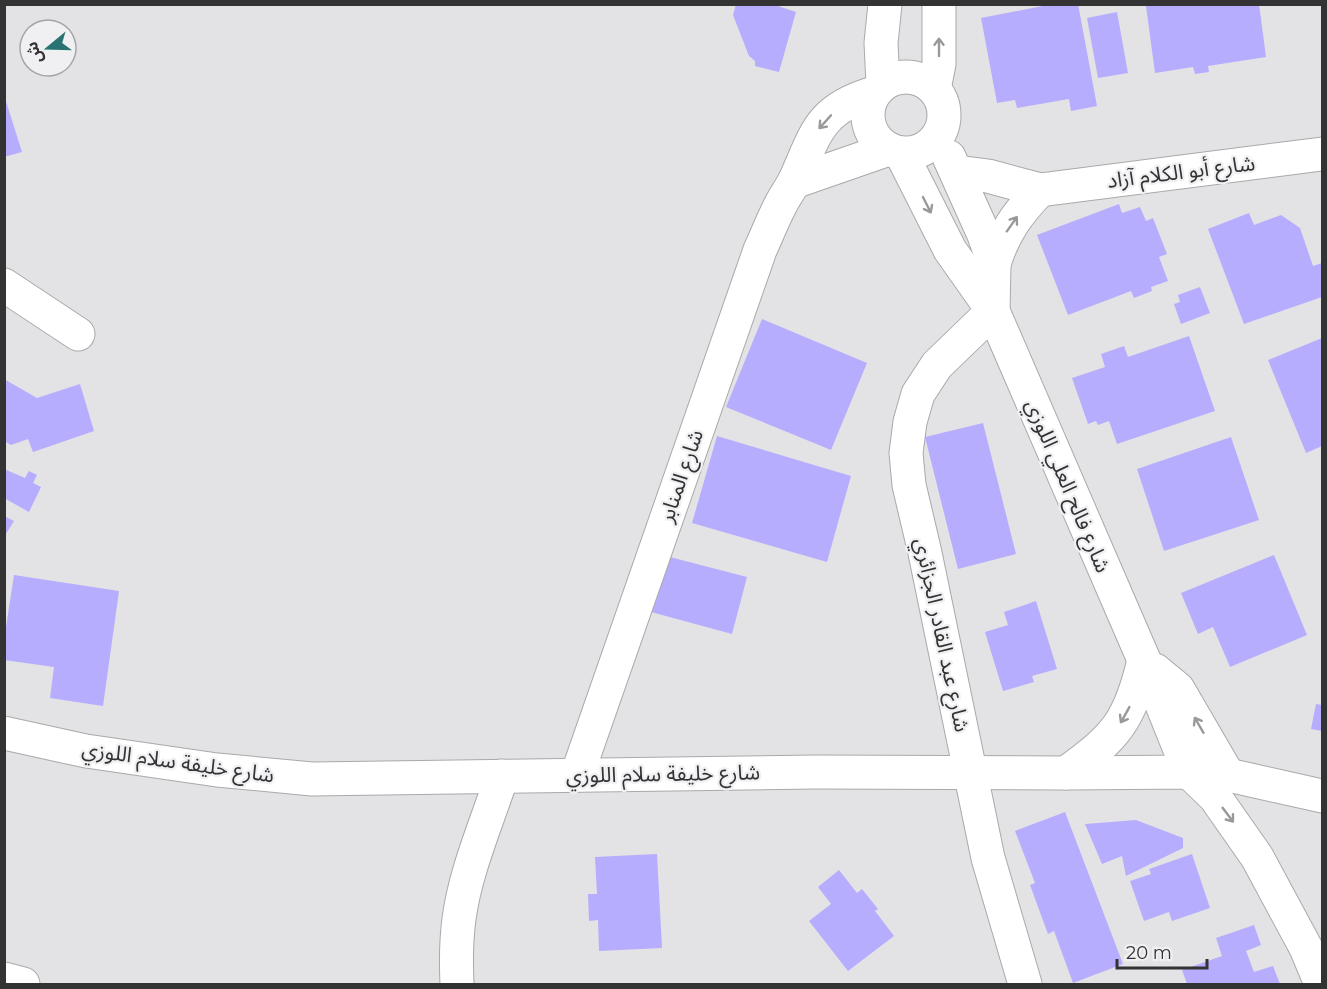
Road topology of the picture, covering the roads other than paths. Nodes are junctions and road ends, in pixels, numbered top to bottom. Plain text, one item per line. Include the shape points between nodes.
1 (885, 4) edge
2 (939, 4) edge
3 (878, 89) junction
4 (934, 89) junction
5 (937, 135) junction
6 (895, 151) junction
7 (1323, 154) edge
8 (957, 172) junction
9 (794, 182) junction
10 (1040, 190) junction
11 (994, 264) junction
12 (4, 285) edge
13 (993, 311) junction
14 (78, 334) dead end
15 (1144, 660) junction
16 (4, 733) edge
17 (1189, 772) junction
18 (971, 773) junction
19 (1066, 773) junction
20 (577, 775) junction
21 (502, 776) junction
22 (1228, 776) junction
23 (1323, 796) edge
24 (4, 979) edge
25 (22, 984) edge
26 (457, 984) edge
27 (1025, 984) edge
28 (1321, 984) edge

1 - 3 street
4 -> 2 street via 939,64
3 - 4 street via 893,79 908,77 922,80
3 - 6 street via 870,104 870,129 878,141
3 -> 9 street, شارع المنابر via 843,106 825,121
4 - 5 street via 944,115
5 - 6 street via 924,148
5 - 8 street, شارع فالح العلي اللوزي
6 - 9 street
6 -> 13 street, شارع فالح العلي اللوزي via 950,250
7 - 10 street, شارع أبو الكلام آزاد
8 - 10 street, شارع أبو الكلام آزاد
8 - 11 street, شارع فالح العلي اللوزي
9 - 20 street, شارع المنابر via 760,250
11 -> 10 street via 1001,241
11 - 13 street, شارع فالح العلي اللوزي
12 - 14 street
13 - 15 street, شارع فالح العلي اللوزي
13 - 18 street, شارع عبد القادر الجزائري via 937,365 918,394 906,453 909,485
15 - 17 street, شارع فالح العلي اللوزي
15 -> 19 street via 1132,703 1116,730 1099,750
22 -> 15 street, شارع فالح العلي اللوزي via 1178,689
16 - 21 street, شارع خليفة سلام اللوزي via 86,751 312,779
17 - 19 street, شارع خليفة سلام اللوزي
17 - 22 street, شارع خليفة سلام اللوزي
17 -> 28 street via 1215,797 1257,857
18 - 19 street, شارع خليفة سلام اللوزي
18 - 20 street, شارع خليفة سلام اللوزي
18 - 27 street, شارع عبد القادر الجزائري via 988,858
20 - 21 street, شارع خليفة سلام اللوزي
21 - 26 street via 461,909 456,945
22 - 23 street, شارع خليفة سلام اللوزي
24 - 25 street

